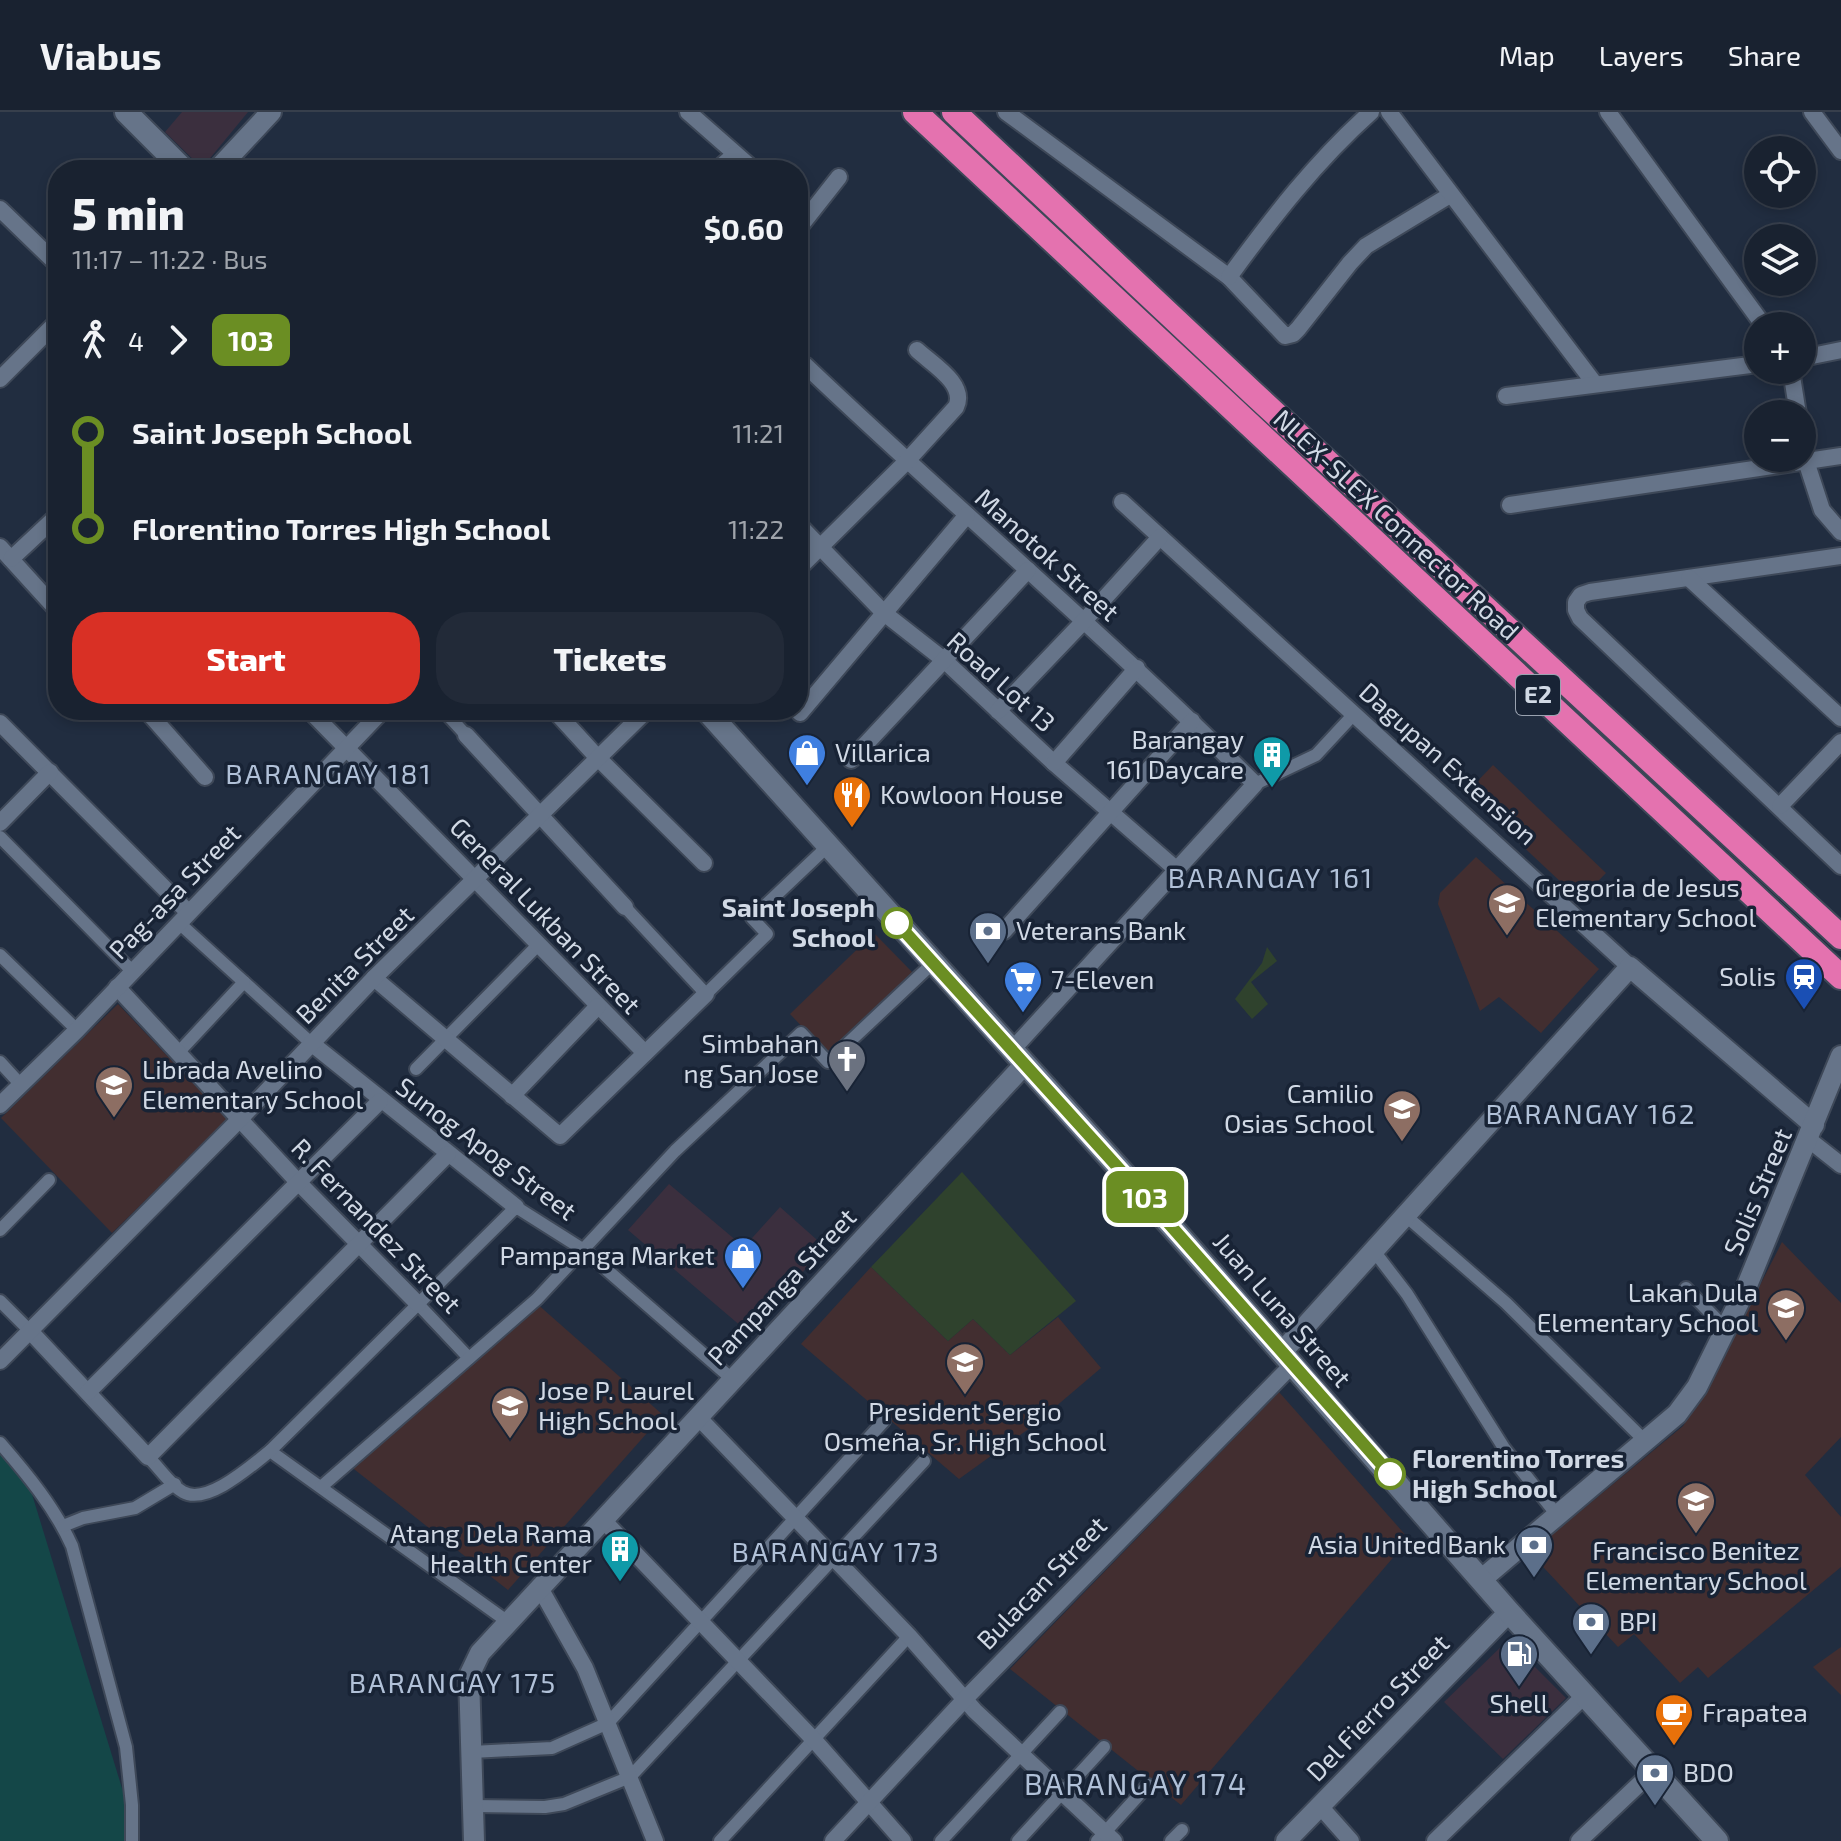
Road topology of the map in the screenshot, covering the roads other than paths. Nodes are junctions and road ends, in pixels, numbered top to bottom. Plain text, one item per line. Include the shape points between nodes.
1 (126, 112) edge
2 (271, 112) edge
3 (688, 112) edge
4 (915, 112) edge
5 (954, 112) edge
6 (1006, 112) edge
7 (1371, 112) edge
8 (1389, 112) edge
9 (1608, 112) edge
10 (1812, 112) edge
11 (1841, 151) edge
12 (734, 155) junction
13 (174, 160) edge
14 (226, 160) edge
15 (728, 160) edge
16 (741, 160) edge
17 (839, 177) dead end
18 (1450, 195) junction
19 (0, 209) edge
20 (808, 211) edge
21 (48, 255) edge
22 (1229, 277) junction
23 (1754, 312) edge
24 (48, 331) edge
25 (917, 350) dead end
26 (1841, 350) edge
27 (1816, 355) edge
28 (1744, 366) edge
29 (808, 368) edge
30 (0, 379) edge
31 (1595, 384) junction
32 (1506, 396) dead end
33 (1841, 456) edge
34 (1816, 460) edge
35 (906, 462) junction
36 (1744, 470) edge
37 (1810, 472) edge
38 (1122, 502) dead end
39 (1510, 505) dead end
40 (967, 515) junction
41 (48, 522) edge
42 (1841, 532) edge
43 (808, 535) edge
44 (1160, 537) junction
45 (820, 549) junction
46 (6, 553) edge
47 (1841, 556) edge
48 (808, 560) edge
49 (1028, 570) junction
50 (1689, 578) junction
51 (48, 600) edge
52 (884, 613) junction
53 (1084, 621) junction
54 (944, 660) junction
55 (1137, 668) junction
56 (808, 703) edge
57 (998, 711) junction
58 (1354, 714) junction
59 (1841, 718) edge
60 (155, 720) edge
61 (319, 720) edge
62 (373, 720) edge
63 (452, 720) edge
64 (563, 720) edge
65 (636, 720) edge
66 (715, 720) edge
67 (1192, 721) junction
68 (0, 723) edge
69 (466, 735) joint
70 (1841, 742) edge
71 (346, 748) junction
72 (597, 757) junction
73 (851, 760) dead end
74 (1054, 763) junction
75 (50, 772) junction
76 (205, 777) dead end
77 (1255, 784) junction
78 (1780, 806) junction
79 (1111, 812) junction
80 (540, 816) junction
81 (0, 823) edge
82 (0, 837) edge
83 (829, 845) junction
84 (704, 863) dead end
85 (1841, 866) edge
86 (1177, 870) junction
87 (476, 880) junction
88 (625, 907) joint
89 (183, 917) junction
90 (1004, 931) dead end
91 (1841, 937) edge
92 (539, 944) junction
93 (0, 955) edge
94 (933, 963) junction
95 (1630, 967) junction
96 (132, 971) junction
97 (1841, 977) edge
98 (374, 978) junction
99 (244, 982) junction
100 (117, 987) junction
101 (706, 994) junction
102 (598, 1006) junction
103 (77, 1030) junction
104 (444, 1037) junction
105 (311, 1043) junction
106 (178, 1053) junction
107 (645, 1053) junction
108 (1841, 1056) edge
109 (1018, 1057) junction
110 (0, 1062) edge
111 (416, 1069) dead end
112 (21, 1085) junction
113 (512, 1096) junction
114 (380, 1101) junction
115 (0, 1105) edge
116 (240, 1119) junction
117 (1811, 1132) junction
118 (448, 1154) junction
119 (1841, 1165) edge
120 (49, 1180) dead end
121 (298, 1182) junction
122 (516, 1207) junction
123 (1406, 1216) junction
124 (0, 1230) edge
125 (358, 1244) junction
126 (584, 1250) junction
127 (1374, 1251) junction
128 (1686, 1288) dead end
129 (0, 1301) edge
130 (418, 1304) junction
131 (1726, 1329) junction
132 (30, 1331) junction
133 (469, 1358) junction
134 (1287, 1359) junction
135 (0, 1361) edge
136 (732, 1379) junction
137 (88, 1392) junction
138 (698, 1417) junction
139 (884, 1421) dead end
140 (1645, 1441) junction
141 (0, 1443) edge
142 (270, 1451) junction
143 (148, 1457) junction
144 (924, 1461) dead end
145 (175, 1484) junction
146 (321, 1487) junction
147 (1557, 1515) junction
148 (795, 1519) junction
149 (603, 1520) junction
150 (63, 1526) junction
151 (833, 1557) junction
152 (1482, 1579) junction
153 (540, 1588) junction
154 (1509, 1612) junction
155 (508, 1622) junction
156 (700, 1624) junction
157 (909, 1636) junction
158 (738, 1662) junction
159 (1585, 1695) junction
160 (965, 1699) junction
161 (1060, 1712) dead end
162 (608, 1723) junction
163 (815, 1741) junction
164 (1104, 1747) dead end
165 (472, 1752) junction
166 (1021, 1754) junction
167 (1653, 1771) junction
168 (630, 1777) junction
169 (1148, 1785) dead end
170 (1063, 1792) junction
171 (868, 1802) junction
172 (1319, 1805) junction
173 (474, 1806) junction
174 (1182, 1830) dead end
175 (1105, 1838) edge
176 (132, 1841) edge
177 (474, 1841) edge
178 (655, 1841) edge
179 (720, 1841) edge
180 (833, 1841) edge
181 (903, 1841) edge
182 (941, 1841) edge
183 (1018, 1841) edge
184 (1171, 1841) edge
185 (1286, 1841) edge
186 (1351, 1841) edge
187 (1435, 1841) edge
188 (1579, 1841) edge
189 (1717, 1841) edge

1 - 13 main road
2 - 14 street
3 - 12 street
4 - 97 highway, NLEX-SLEX Connector Road / E2
5 - 91 highway, NLEX-SLEX Connector Road / E2
6 - 22 street
7 - 22 street via 1276,212
8 - 18 street
9 - 23 street
10 - 11 street
12 - 15 street
12 - 16 street
17 - 20 street
18 - 22 street via 1366,246 1288,336
18 - 31 street
19 - 21 street
24 - 30 street
25 - 35 street via 956,386 959,400
26 - 27 street
28 - 31 street
29 - 35 street, Manotok Street
31 - 32 street
33 - 34 street
35 - 40 street, Manotok Street
35 - 45 street
36 - 39 street
37 - 42 street via 1822,510
38 - 44 street, Dagupan Extension
40 - 49 street, Manotok Street
40 - 52 street
41 - 46 street
43 - 45 street, Road Lot 13
44 - 53 street
44 - 58 street, Dagupan Extension
45 - 48 street
45 - 52 street, Road Lot 13
46 - 51 street
47 - 50 street
49 - 53 street, Manotok Street
49 - 54 street
50 - 59 street
50 - 78 street via 1590,592 1581,595 1576,610
52 - 54 street, Road Lot 13
52 - 56 street
53 - 55 street, Manotok Street
53 - 57 street
54 - 57 street, Road Lot 13
54 - 73 street
55 - 67 street, Manotok Street
55 - 74 street
57 - 74 street, Road Lot 13
58 - 77 street, Pampanga Street via 1316,755
58 - 95 street, Dagupan Extension
60 - 76 street
61 - 71 street, General Lukban Street
62 - 71 street, Pag-asa Street
63 - 69 street
64 - 72 street
65 - 72 street, Benita Street
66 - 83 main road, Juan Luna Street
67 - 77 street, Manotok Street
67 - 79 street
68 - 75 street
69 - 80 street
70 - 78 street
71 - 87 street, General Lukban Street
71 - 89 street, Pag-asa Street
72 - 80 street, Benita Street
72 - 84 street
74 - 79 street, Road Lot 13
75 - 81 street
75 - 89 street
77 - 86 street, Pampanga Street
78 - 85 street
79 - 86 street, Road Lot 13
79 - 90 street
80 - 87 street, Benita Street
80 - 88 street
82 - 96 street
83 - 94 main road, Juan Luna Street
83 - 101 street via 752,918 767,934
86 - 109 street, Pampanga Street
87 - 92 street, General Lukban Street
87 - 98 street, Benita Street
88 - 101 street
89 - 96 street, Pag-asa Street
89 - 99 street, Sunog Apog Street
92 - 102 street, General Lukban Street
92 - 104 street
93 - 103 street
94 - 109 main road, Juan Luna Street
94 - 126 street via 828,1062 801,1033 675,1151
95 - 117 street, Dagupan Extension
95 - 123 street, Bulacan Street
96 - 100 street, Pag-asa Street
98 - 104 street
98 - 105 street, Benita Street
99 - 105 street, Sunog Apog Street
99 - 106 street
100 - 103 street, Pag-asa Street
100 - 106 street, R. Fernandez Street
101 - 107 street
102 - 107 street, General Lukban Street
102 - 113 street
103 - 112 street, Pag-asa Street
104 - 111 street
104 - 113 street
105 - 114 street, Sunog Apog Street
105 - 116 street, Benita Street
106 - 116 street, R. Fernandez Street
107 - 113 street via 560,1136
108 - 117 street, Solis Street
109 - 134 main road, Juan Luna Street
109 - 136 street, Pampanga Street
110 - 112 street
112 - 115 street, Pag-asa Street
114 - 118 street, Sunog Apog Street
114 - 121 street
116 - 121 street, R. Fernandez Street
116 - 132 street, Benita Street
117 - 119 street, Dagupan Extension
117 - 131 street, Solis Street
118 - 122 street, Sunog Apog Street
118 - 125 street
120 - 124 street
121 - 125 street, R. Fernandez Street
121 - 137 street
122 - 126 street, Sunog Apog Street
122 - 130 street
123 - 127 street, Bulacan Street
123 - 140 street via 1506,1303
125 - 130 street, R. Fernandez Street
125 - 143 street
126 - 133 street
126 - 136 street, Sunog Apog Street
127 - 134 street, Bulacan Street
127 - 147 street via 1504,1448
128 - 131 street
129 - 132 street
130 - 133 street, R. Fernandez Street
130 - 142 street
131 - 140 street, Solis Street via 1697,1387 1677,1414
132 - 135 street, Benita Street
132 - 137 street
133 - 146 street
134 - 152 main road, Juan Luna Street
134 - 160 street, Bulacan Street
136 - 138 street, Pampanga Street
137 - 143 street
138 - 148 street
138 - 149 street, Pampanga Street
139 - 148 street
140 - 147 street, Solis Street
141 - 150 street
142 - 145 street via 231,1482 196,1495
142 - 146 street
143 - 145 street
144 - 151 street
145 - 150 street via 135,1508
146 - 155 street
147 - 152 street, Solis Street
148 - 151 street
148 - 156 street
149 - 153 street, Pampanga Street
149 - 156 street
150 - 176 street via 126,1747
151 - 157 street
151 - 158 street
152 - 154 main road, Juan Luna Street
153 - 155 street, Pampanga Street
153 - 162 street via 585,1668
154 - 159 main road, Juan Luna Street
154 - 172 street, Del Fierro Street
155 - 165 street, Pampanga Street via 480,1653 469,1676
156 - 158 street
156 - 162 street
157 - 160 street
157 - 163 street
158 - 163 street
158 - 168 street
159 - 167 main road, Juan Luna Street
159 - 187 street
160 - 166 street
160 - 171 street, Bulacan Street
161 - 166 street
162 - 165 street via 552,1748
162 - 168 street
163 - 171 street
163 - 179 street
164 - 170 street
165 - 173 street
166 - 170 street
166 - 182 street
167 - 188 street
167 - 189 main road, Juan Luna Street
168 - 173 street via 564,1804
168 - 178 street
169 - 175 street
170 - 175 street
170 - 183 street
171 - 180 street, Bulacan Street
171 - 181 street
172 - 185 street, Del Fierro Street
172 - 186 street
173 - 177 street
174 - 184 street

